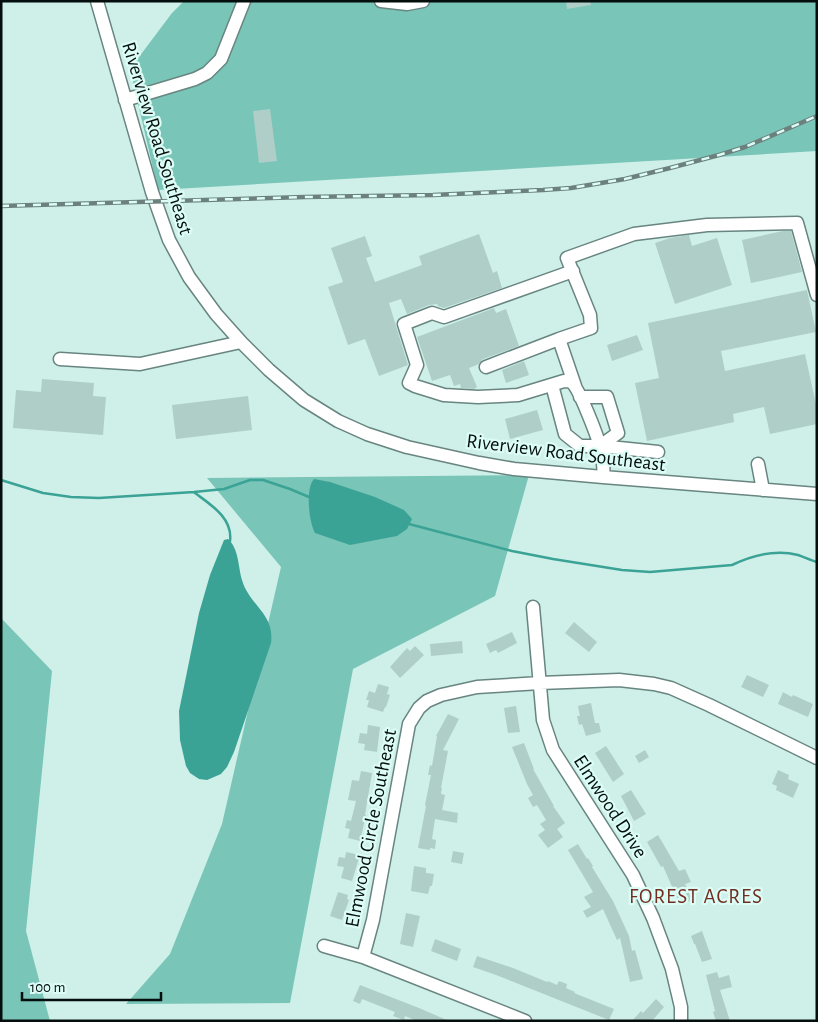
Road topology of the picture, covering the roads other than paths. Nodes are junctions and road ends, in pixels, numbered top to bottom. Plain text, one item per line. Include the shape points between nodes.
1 (97, 1) edge
2 (244, 1) edge
3 (381, 1) edge
4 (423, 1) edge
5 (125, 100) junction
6 (573, 271) junction
7 (817, 294) edge
8 (559, 339) junction
9 (241, 342) junction
10 (60, 359) dead end
11 (486, 367) dead end
12 (552, 385) junction
13 (578, 391) junction
14 (600, 446) junction
15 (658, 452) dead end
16 (758, 464) dead end
17 (604, 477) junction
18 (763, 490) junction
19 (817, 494) edge
20 (533, 607) dead end
21 (540, 683) junction
22 (817, 758) edge
23 (324, 946) dead end
24 (363, 957) junction
25 (525, 1021) edge
26 (681, 1021) edge

1 - 5 street, Riverview Road Southeast
2 - 5 street via 220,58 207,72 195,79
3 - 4 street via 407,4
5 - 9 street, Riverview Road Southeast via 169,240 198,290
6 - 7 street via 568,258 634,234 706,225 797,223
6 - 8 street via 590,315 591,328
6 - 12 street via 444,317 432,313 404,324 417,365 409,382 415,386 444,395 478,398 518,395
8 - 11 street
8 - 13 street
9 - 10 street via 140,364
9 - 17 street, Riverview Road Southeast via 304,400 367,434 407,447 479,463
12 - 13 street via 570,382
12 - 14 street via 565,434 580,446
13 - 14 street
13 - 14 street via 607,398 618,433
14 - 15 street
14 - 17 street
16 - 18 street
17 - 18 street, Riverview Road Southeast
18 - 19 street, Riverview Road Southeast
20 - 21 street, Elmwood Drive
21 - 22 street, Elmwood Circle Southeast via 620,680 671,688
21 - 24 street, Elmwood Circle Southeast via 477,687 441,695 418,708 409,724 373,920
21 - 26 street, Elmwood Drive via 544,720 553,750 634,875 653,918 672,969
23 - 24 street, Elmwood Circle Southeast
24 - 25 street, Elmwood Circle Southeast

